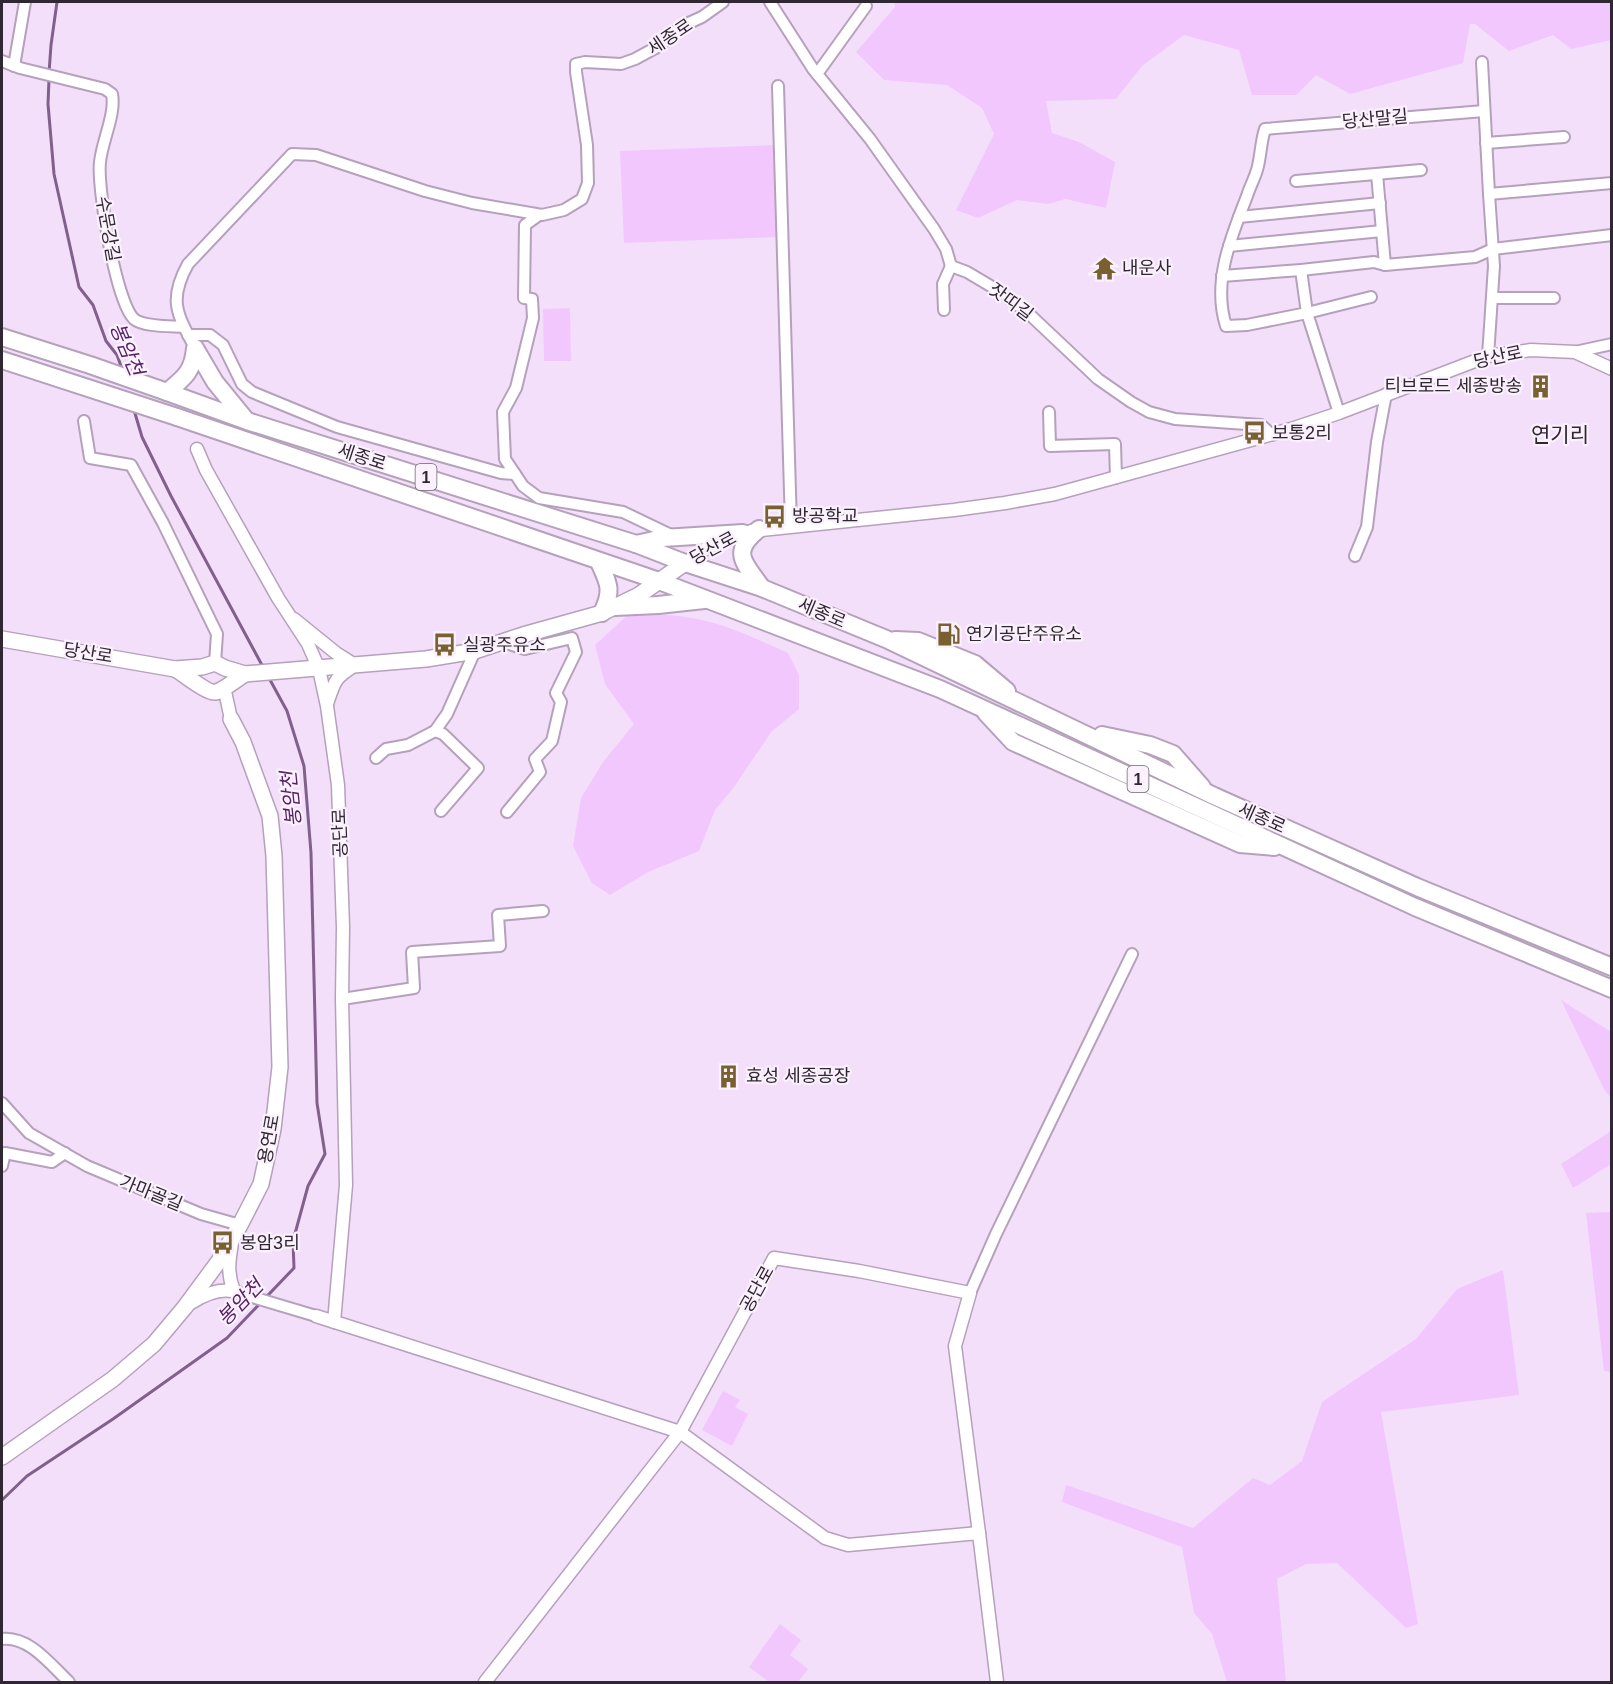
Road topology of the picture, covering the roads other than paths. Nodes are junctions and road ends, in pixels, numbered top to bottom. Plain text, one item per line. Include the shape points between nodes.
1 (25, 2) edge
2 (723, 2) edge
3 (770, 2) edge
4 (866, 6) dead end
5 (2, 61) edge
6 (1482, 62) dead end
7 (17, 67) junction
8 (817, 74) junction
9 (778, 86) dead end
10 (1484, 111) junction
11 (1564, 137) dead end
12 (1486, 143) junction
13 (1421, 170) dead end
14 (1377, 174) junction
15 (1296, 181) dead end
16 (1611, 183) edge
17 (1489, 194) junction
18 (1380, 203) junction
19 (539, 215) junction
20 (1239, 216) junction
21 (1382, 231) junction
22 (1611, 236) edge
23 (1229, 246) junction
24 (1493, 249) junction
25 (1385, 265) junction
26 (951, 266) junction
27 (1301, 270) junction
28 (1222, 276) junction
29 (1371, 297) dead end
30 (1491, 298) junction
31 (1554, 298) dead end
32 (944, 310) dead end
33 (1307, 313) junction
34 (2, 337) edge
35 (189, 337) junction
36 (1611, 344) edge
37 (1575, 352) junction
38 (1488, 356) junction
39 (2, 360) edge
40 (1611, 369) edge
41 (167, 392) junction
42 (1386, 394) junction
43 (1049, 412) dead end
44 (1339, 413) junction
45 (84, 421) dead end
46 (247, 421) junction
47 (1272, 435) junction
48 (197, 449) dead end
49 (515, 474) junction
50 (1116, 478) junction
51 (791, 526) junction
52 (751, 531) junction
53 (677, 538) junction
54 (636, 544) junction
55 (1355, 556) dead end
56 (599, 562) junction
57 (685, 562) junction
58 (659, 581) junction
59 (762, 588) junction
60 (708, 600) junction
61 (608, 610) junction
62 (291, 617) junction
63 (2, 639) edge
64 (502, 642) junction
65 (475, 651) junction
66 (355, 665) junction
67 (214, 666) junction
68 (175, 669) junction
69 (314, 670) junction
70 (245, 674) junction
71 (212, 688) junction
72 (327, 706) junction
73 (231, 719) joint
74 (435, 731) junction
75 (376, 758) dead end
76 (441, 811) dead end
77 (507, 812) dead end
78 (543, 912) dead end
79 (1132, 954) dead end
80 (1611, 967) edge
81 (1611, 990) edge
82 (342, 999) junction
83 (2, 1103) edge
84 (65, 1153) junction
85 (2, 1166) edge
86 (237, 1231) junction
87 (236, 1292) junction
88 (970, 1293) junction
89 (185, 1307) junction
90 (316, 1316) joint
91 (334, 1322) junction
92 (680, 1432) junction
93 (2, 1457) edge
94 (979, 1533) junction
95 (2, 1639) edge
96 (69, 1683) edge
97 (485, 1683) edge
98 (997, 1683) edge

1 - 7 street
2 - 19 street, 세종로 via 635,59 576,64 588,183 582,199 564,210
3 - 8 street
4 - 8 street
5 - 7 street
6 - 10 street
7 - 35 street, 수문강길 via 112,94 114,104 100,164 102,206 127,307 134,319 143,324
8 - 26 street via 870,139 934,229
9 - 51 street
10 - 12 street
10 - 20 street, 당산말길 via 1265,129 1258,166
11 - 12 street
12 - 17 street
13 - 14 street
14 - 15 street
14 - 18 street
16 - 17 street
17 - 24 street
18 - 20 street
18 - 21 street
19 - 35 street, 세종로 via 425,191 315,155 292,154 188,264 176,291 177,308
19 - 49 street via 525,225 524,298 532,299 533,318 516,388 503,412 505,459
20 - 23 street
21 - 23 street
21 - 25 street
22 - 24 street
23 - 28 street
24 - 25 street via 1475,257
24 - 30 street
25 - 27 street via 1374,262
26 - 32 street via 943,284
26 - 47 street, 잣띠길 via 999,291 1028,312 1098,379 1149,412 1175,419 1261,425
27 - 28 street
27 - 33 street
28 - 33 street via 1226,326
29 - 33 street
30 - 31 street
30 - 38 street
33 - 44 street
34 - 41 main road, 세종로 / 1
35 - 41 main road via 194,361
35 - 46 main road via 215,382
35 - 49 street, 수문강길 via 210,335 223,345 242,384 252,392 337,427
36 - 37 street
37 - 38 street, 당산로 via 1531,350
37 - 40 street, 당산로
38 - 42 street, 당산로
39 - 56 main road, 세종로 / 1
41 - 46 main road, 세종로 / 1
42 - 44 street, 당산로
42 - 55 street via 1367,527
43 - 50 street via 1050,446 1115,444
44 - 47 street, 당산로
45 - 67 street via 90,458 131,465 142,484 217,634
46 - 54 main road, 세종로 / 1
47 - 50 street, 당산로
48 - 62 street, 공단로
49 - 53 street via 539,498 623,512
50 - 51 street, 당산로 via 1005,503
51 - 52 street, 당산로
52 - 53 main road
52 - 57 street, 당산로 via 707,548
52 - 59 main road via 742,557
53 - 54 main road
54 - 57 main road, 세종로 / 1
56 - 58 main road, 세종로 / 1
56 - 61 main road via 610,589
57 - 58 main road, 당산로
57 - 59 main road, 세종로 / 1
58 - 60 main road, 세종로 / 1
58 - 61 main road, 당산로
59 - 80 main road, 세종로 / 1 via 886,639 1417,887
60 - 61 main road
60 - 81 main road, 세종로 / 1 via 882,665 1415,907
61 - 64 main road, 당산로
62 - 66 street
62 - 69 street, 공단로 via 308,644
63 - 68 main road, 당산로
64 - 65 main road, 당산로
64 - 77 street via 525,650 572,638 576,652 556,693 561,702 552,741 535,759 540,772
65 - 66 main road, 당산로
65 - 74 street via 447,714
66 - 69 main road, 당산로
66 - 72 street via 334,681
67 - 68 main road
67 - 70 main road
67 - 71 main road via 228,678
67 - 71 main road via 198,675
68 - 71 main road
69 - 70 main road, 당산로
69 - 72 street, 공단로
70 - 71 main road
71 - 73 street
72 - 82 street, 공단로 via 338,785
73 - 86 main road, 용연로 via 270,816 280,1067 273,1129 261,1184
74 - 75 street via 408,745 386,748
74 - 76 street via 478,768
78 - 82 street via 498,915 500,946 412,952 414,988
79 - 88 street
82 - 91 street, 공단로 via 346,1185
83 - 84 street, 가마골길 via 29,1133
84 - 85 street via 52,1162 5,1153
84 - 86 street, 가마골길
86 - 87 street via 228,1264
86 - 89 main road, 용연로
87 - 89 street via 206,1293
87 - 90 street
88 - 92 street, 공단로 via 774,1258
88 - 94 street via 955,1346
89 - 93 main road, 용연로 via 154,1344 113,1379
90 - 91 street
91 - 92 street
92 - 94 street via 825,1538 848,1545
92 - 97 street, 공단로
94 - 98 street
95 - 96 street via 14,1638 34,1648

